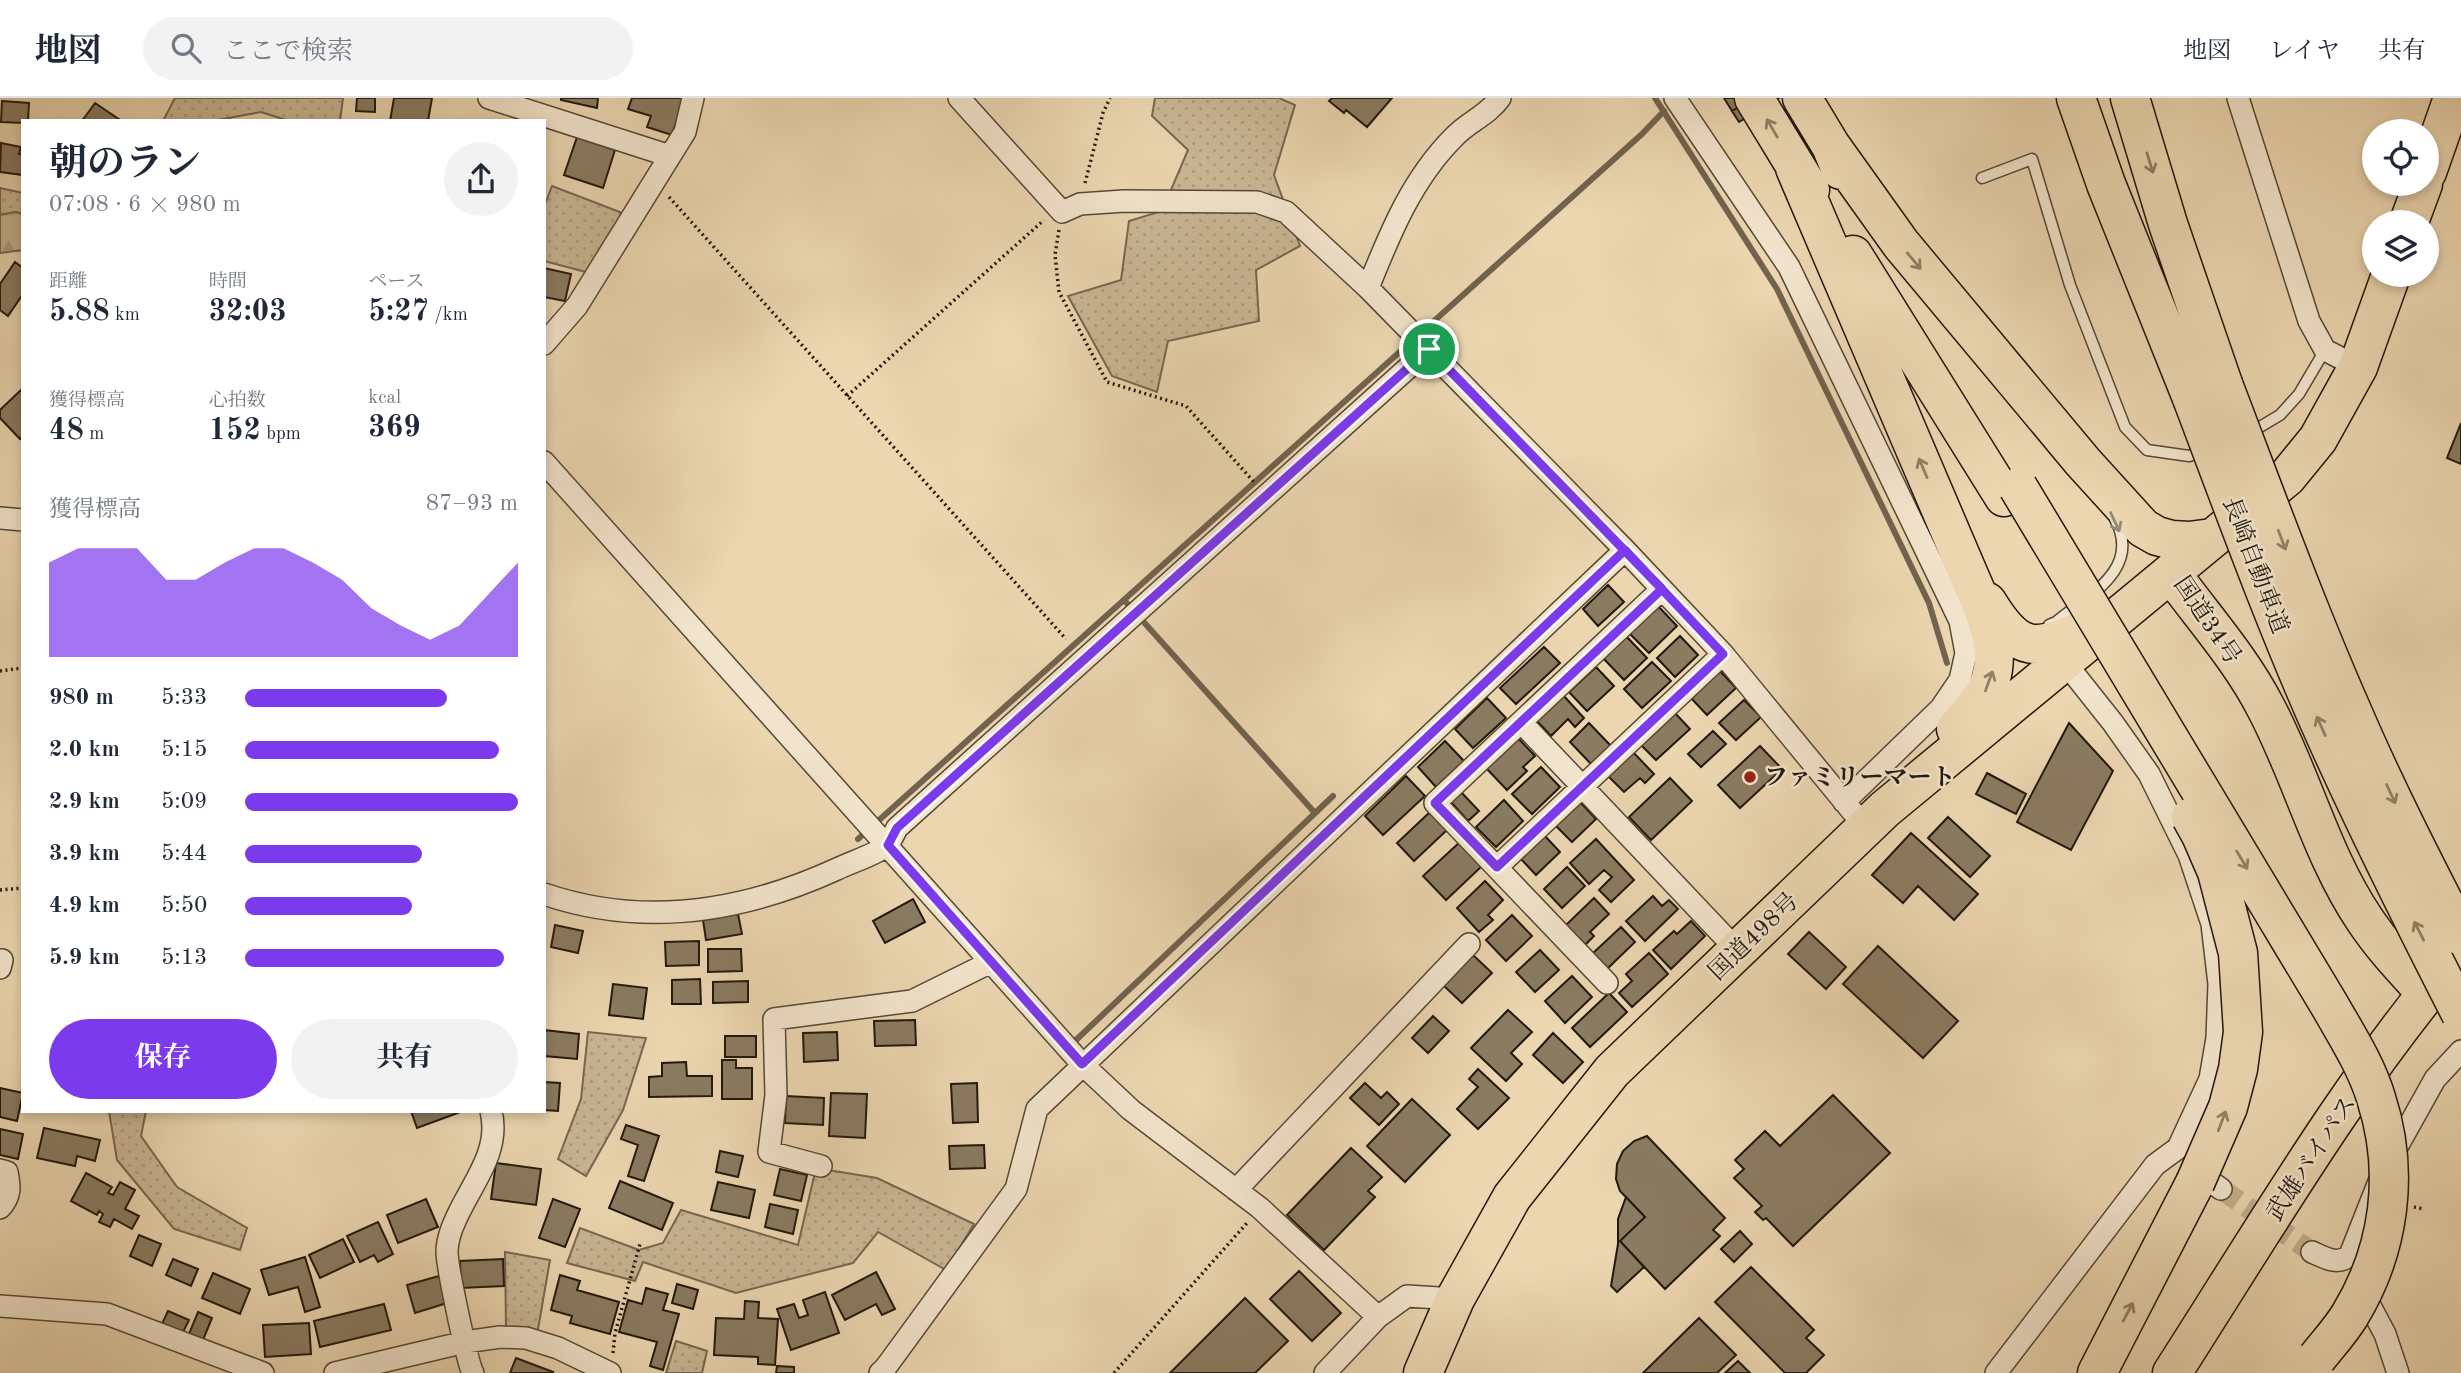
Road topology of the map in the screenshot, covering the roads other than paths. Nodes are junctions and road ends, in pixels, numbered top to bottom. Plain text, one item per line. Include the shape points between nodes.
1 (489, 98) edge
2 (692, 98) edge
3 (959, 98) edge
4 (1500, 98) edge
5 (1675, 98) edge
6 (1754, 98) edge
7 (1802, 98) edge
8 (2076, 98) edge
9 (2096, 98) edge
10 (2130, 98) edge
11 (2238, 98) edge
12 (2454, 98) edge
13 (2439, 139) edge
14 (1831, 146) junction
15 (670, 156) junction
16 (1795, 168) junction
17 (1982, 178) dead end
18 (2384, 287) edge
19 (1368, 288) junction
20 (546, 342) edge
21 (1429, 349) junction
22 (2342, 358) junction
23 (2208, 391) junction
24 (2083, 462) junction
25 (546, 464) edge
26 (2011, 492) junction
27 (2143, 528) junction
28 (2211, 538) junction
29 (1625, 550) junction
30 (1968, 573) junction
31 (2171, 573) junction
32 (1662, 589) junction
33 (2129, 606) junction
34 (2040, 628) dead end
35 (1723, 654) junction
36 (2063, 660) junction
37 (1521, 722) junction
38 (1582, 787) junction
39 (1865, 813) junction
40 (876, 833) junction
41 (1497, 867) junction
42 (546, 895) edge
43 (2461, 936) edge
44 (1469, 944) dead end
45 (1738, 951) junction
46 (2461, 952) edge
47 (991, 962) junction
48 (1607, 983) dead end
49 (2426, 993) junction
50 (2461, 1014) edge
51 (2461, 1051) edge
52 (1082, 1064) junction
53 (491, 1113) edge
54 (2178, 1148) junction
55 (821, 1166) dead end
56 (0, 1170) edge
57 (2208, 1186) junction
58 (1236, 1190) junction
59 (0, 1208) edge
60 (2312, 1252) tunnel mouth
61 (2346, 1259) junction
62 (1455, 1299) junction
63 (0, 1306) edge
64 (1378, 1317) junction
65 (465, 1342) junction
66 (611, 1366) edge
67 (2310, 1366) edge
68 (886, 1371) edge
69 (262, 1373) edge
70 (335, 1373) edge
71 (473, 1373) edge
72 (1325, 1373) edge
73 (1423, 1373) edge
74 (1996, 1373) edge
75 (2097, 1373) edge
76 (2172, 1373) edge
77 (2398, 1373) edge

1 - 15 street
2 - 15 street via 685,132
3 - 19 street via 1071,208 1124,201 1257,202 1286,212
4 - 19 street via 1455,136 1419,179 1396,218
5 - 39 street via 1789,267 1960,621 1966,653 1960,680
16 -> 6 highway
7 - 14 highway
8 - 23 highway via 2106,184
9 - 23 highway, 長崎自動車道 via 2133,221
10 -> 23 highway, 長崎自動車道 via 2168,224
11 - 22 street via 2309,321
12 - 13 highway
14 -> 24 highway via 1901,244
14 - 26 highway via 1880,257
15 - 20 street via 577,306
16 - 26 highway
30 -> 16 highway
17 - 22 lane via 2032,159 2070,285 2125,427 2147,450 2189,456 2228,442 2280,415
18 - 22 highway, 国道34号
19 - 21 street
21 - 29 street
21 - 40 street via 897,828
22 - 28 highway, 国道34号 via 2318,439 2287,477
23 -> 43 highway, 長崎自動車道, bridge via 2289,557 2352,712
50 -> 23 highway, 長崎自動車道, bridge via 2393,882 2257,571
24 - 27 highway
24 -> 34 lane via 2118,524 2122,558 2113,575 2056,622
25 - 40 street
57 -> 26 highway, bridge via 2243,1032 2238,953 2217,872 2195,823
26 -> 67 highway, bridge via 2330,1006 2376,1096 2390,1166 2382,1242 2349,1317
27 - 28 highway via 2172,540
27 - 33 highway via 2153,559 2151,575
28 - 31 highway, 国道34号
29 - 32 street
29 - 52 street
30 - 33 highway via 2008,623 2013,638 2025,644 2055,642
39 -> 30 highway via 1981,699 1992,679 1992,637
31 - 33 highway, 国道498号
31 - 49 highway, 国道34号 via 2264,704 2363,918
32 - 35 street
32 - 37 street
33 - 36 highway, 国道498号
35 - 38 street
35 - 39 street
36 - 39 highway, 国道498号
36 - 54 street via 2149,774 2189,855 2211,924 2219,984 2217,1038 2210,1079
37 - 38 street
37 - 41 street via 1435,803
38 - 41 street
38 - 45 street
39 - 45 highway, 国道498号
40 - 42 street via 811,881 756,900 706,910 610,910
40 - 47 street
41 - 48 street
44 - 58 street
45 - 62 highway, 国道498号 via 1612,1071 1512,1198
46 - 49 highway, 武雄バイパス
47 - 52 street
47 - 55 street via 912,1001 774,1019 776,1095 769,1152
49 - 76 highway, 武雄バイパス via 2354,1091
51 - 61 street via 2435,1079 2382,1174
52 - 58 street via 1131,1110
52 - 68 street via 1037,1109 1016,1189
53 - 65 street via 490,1151 451,1232 447,1253
54 - 57 street via 2185,1165
54 - 74 street via 2155,1165
56 - 59 street via 6,1172 10,1189
75 -> 57 highway
58 - 64 street
60 - 61 street via 2328,1259
61 - 77 street via 2385,1334
62 - 64 street via 1407,1296
62 - 73 highway, 国道498号
63 - 69 street via 107,1314
64 - 72 street
65 - 66 street via 526,1338
65 - 70 street
65 - 71 street

